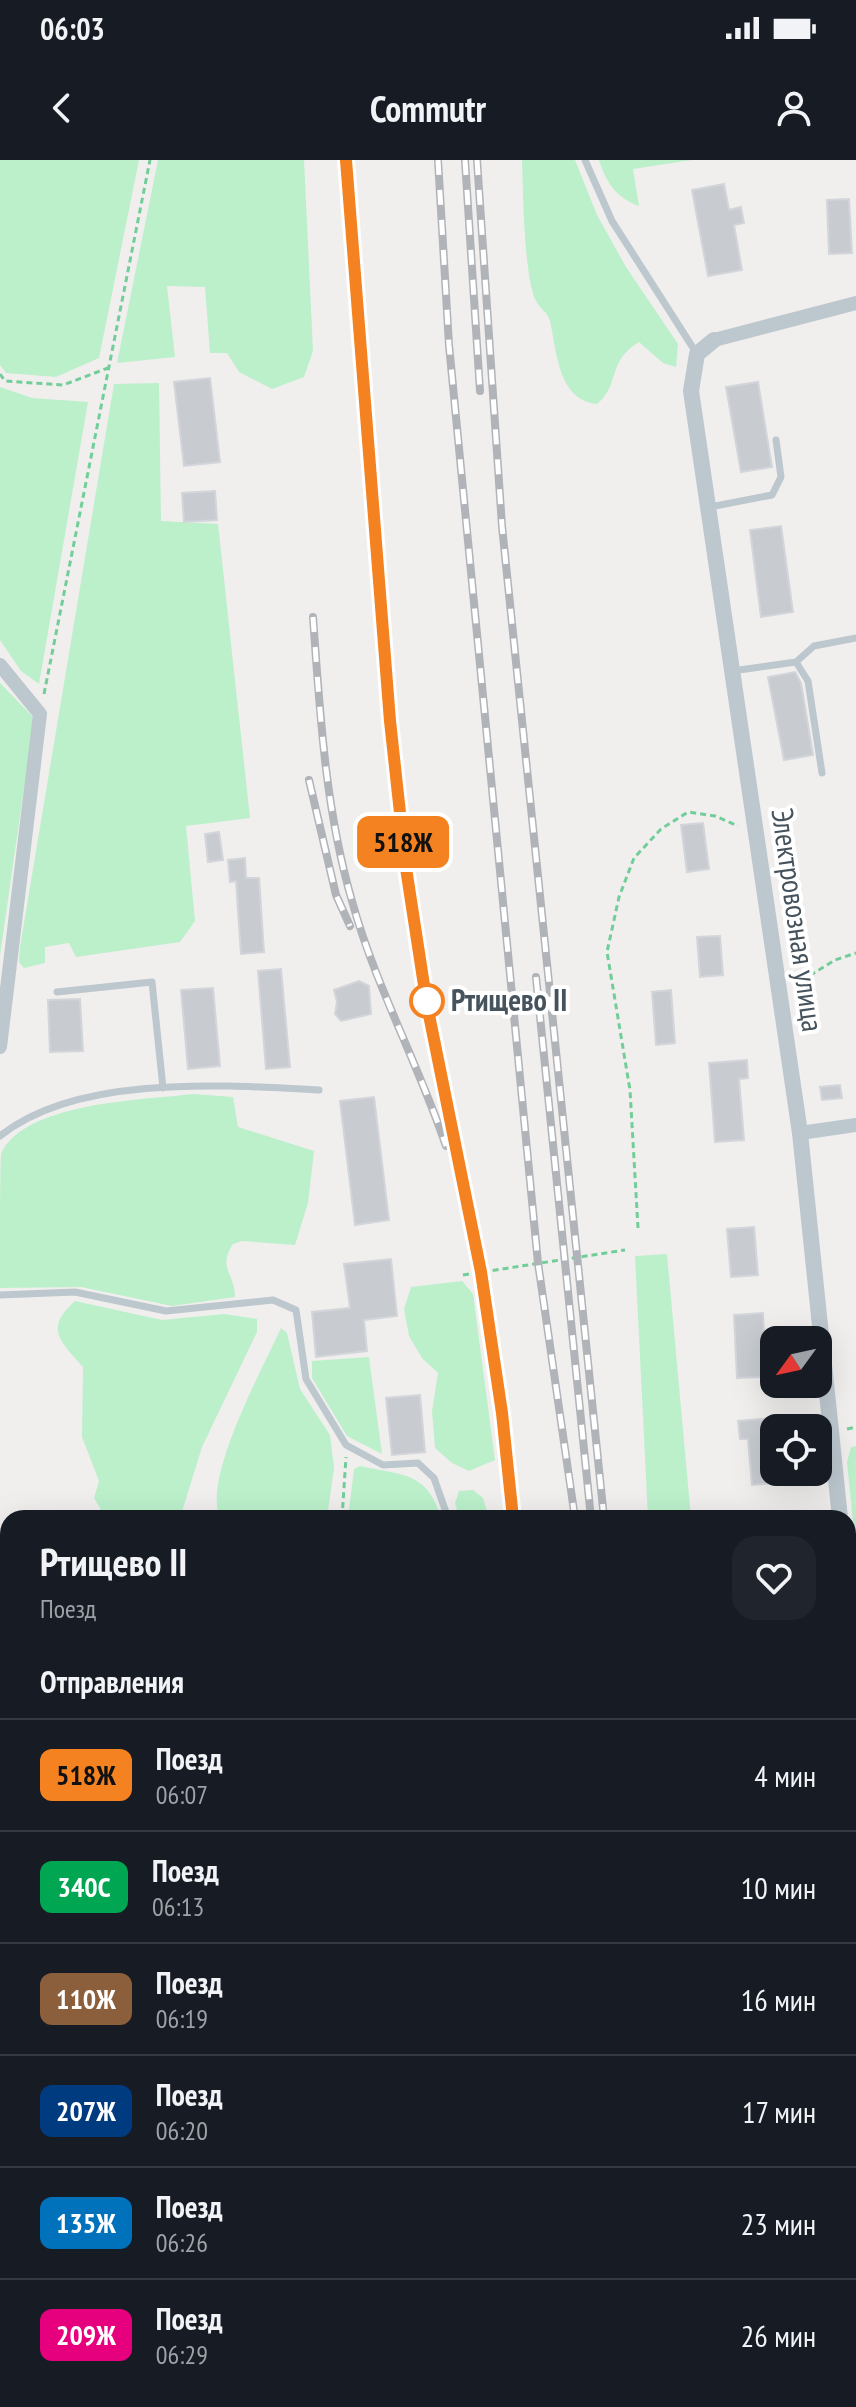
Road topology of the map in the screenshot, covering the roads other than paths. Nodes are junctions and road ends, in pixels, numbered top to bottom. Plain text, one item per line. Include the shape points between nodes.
1 (585, 160) edge
2 (856, 303) edge
3 (714, 340) joint
4 (697, 354) junction
5 (776, 440) dead end
6 (708, 507) junction
7 (856, 638) edge
8 (796, 662) junction
9 (0, 665) edge
10 (732, 671) junction
11 (822, 773) dead end
12 (57, 992) dead end
13 (0, 1047) edge
14 (163, 1088) junction
15 (319, 1090) dead end
16 (856, 1125) edge
17 (800, 1133) junction
18 (0, 1136) edge
19 (0, 1295) edge
20 (445, 1510) edge
21 (839, 1510) edge

1 - 4 lane via 612,221
2 - 3 street
3 - 4 street
4 - 6 street, Электровозная улица via 691,391
5 - 6 lane via 781,477 772,495
6 - 10 street, Электровозная улица
7 - 8 lane via 814,646
8 - 10 lane
8 - 11 lane via 808,681
9 - 13 street via 40,714
10 - 17 street, Электровозная улица
12 - 14 lane via 152,982
14 - 15 lane
14 - 18 lane via 66,1102 19,1121
16 - 17 street
17 - 21 street, Электровозная улица
19 - 20 lane via 75,1292 166,1311 273,1300 296,1310 306,1379 346,1445 383,1465 418,1463 434,1478

